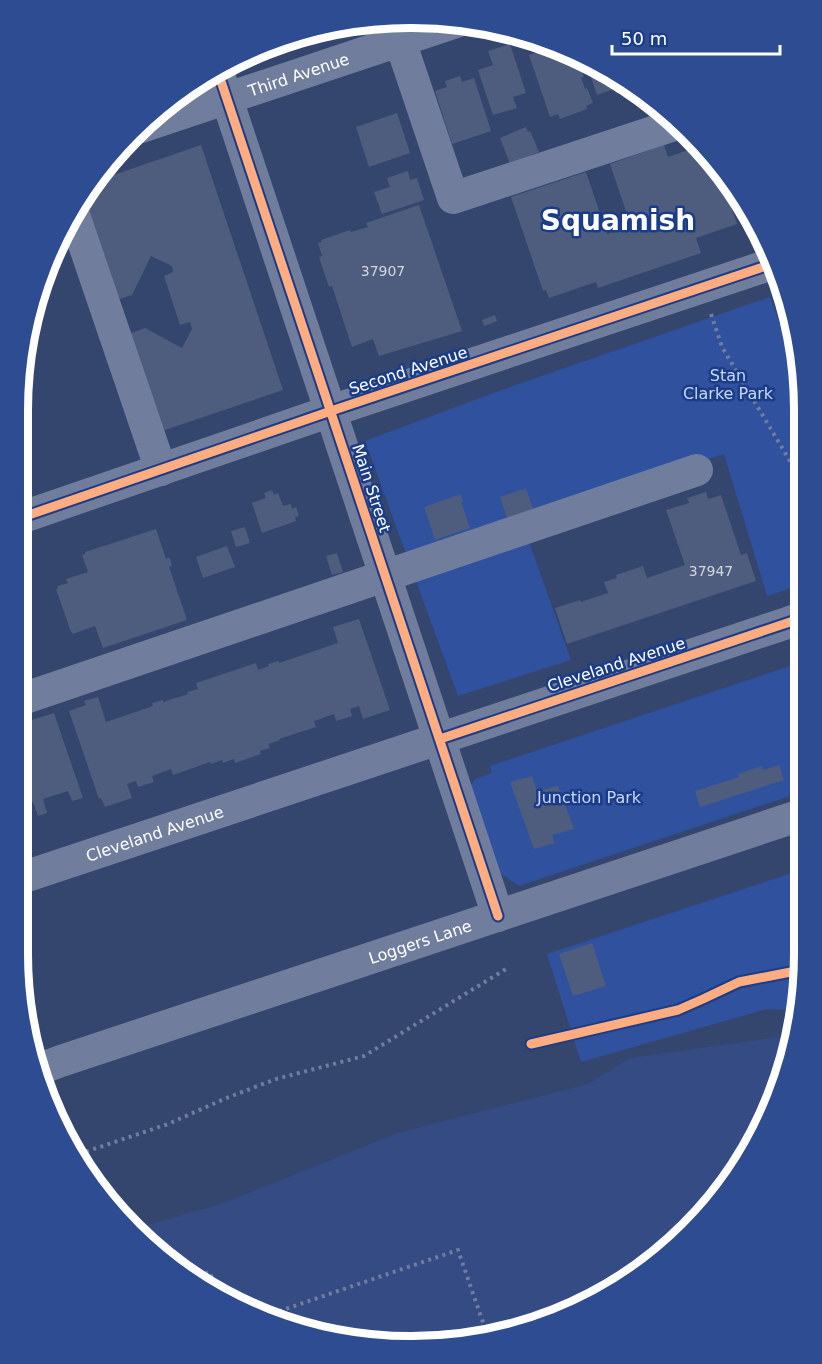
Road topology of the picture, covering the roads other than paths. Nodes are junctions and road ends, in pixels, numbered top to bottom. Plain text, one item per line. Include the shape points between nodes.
1 (397, 30) edge
2 (222, 84) edge
3 (181, 106) edge
4 (667, 127) edge
5 (77, 225) edge
6 (765, 266) edge
7 (331, 411) junction
8 (161, 470) junction
9 (697, 470) dead end
10 (28, 515) edge
11 (385, 575) junction
12 (794, 621) edge
13 (28, 697) edge
14 (440, 739) junction
15 (794, 817) edge
16 (28, 876) edge
17 (498, 916) junction
18 (46, 1066) edge

1 - 2 street, Third Avenue
1 - 4 street via 453,198
2 - 3 street, Third Avenue
2 - 7 street, Main Street
5 - 8 street
6 - 7 street, Second Avenue
7 - 8 street, Second Avenue
7 - 11 street, Main Street
8 - 10 street, Second Avenue
9 - 11 street
11 - 13 street
11 - 14 street, Main Street
12 - 14 street, Cleveland Avenue
14 - 16 street, Cleveland Avenue
14 - 17 street, Main Street
15 - 17 street, Loggers Lane
17 - 18 street, Loggers Lane

